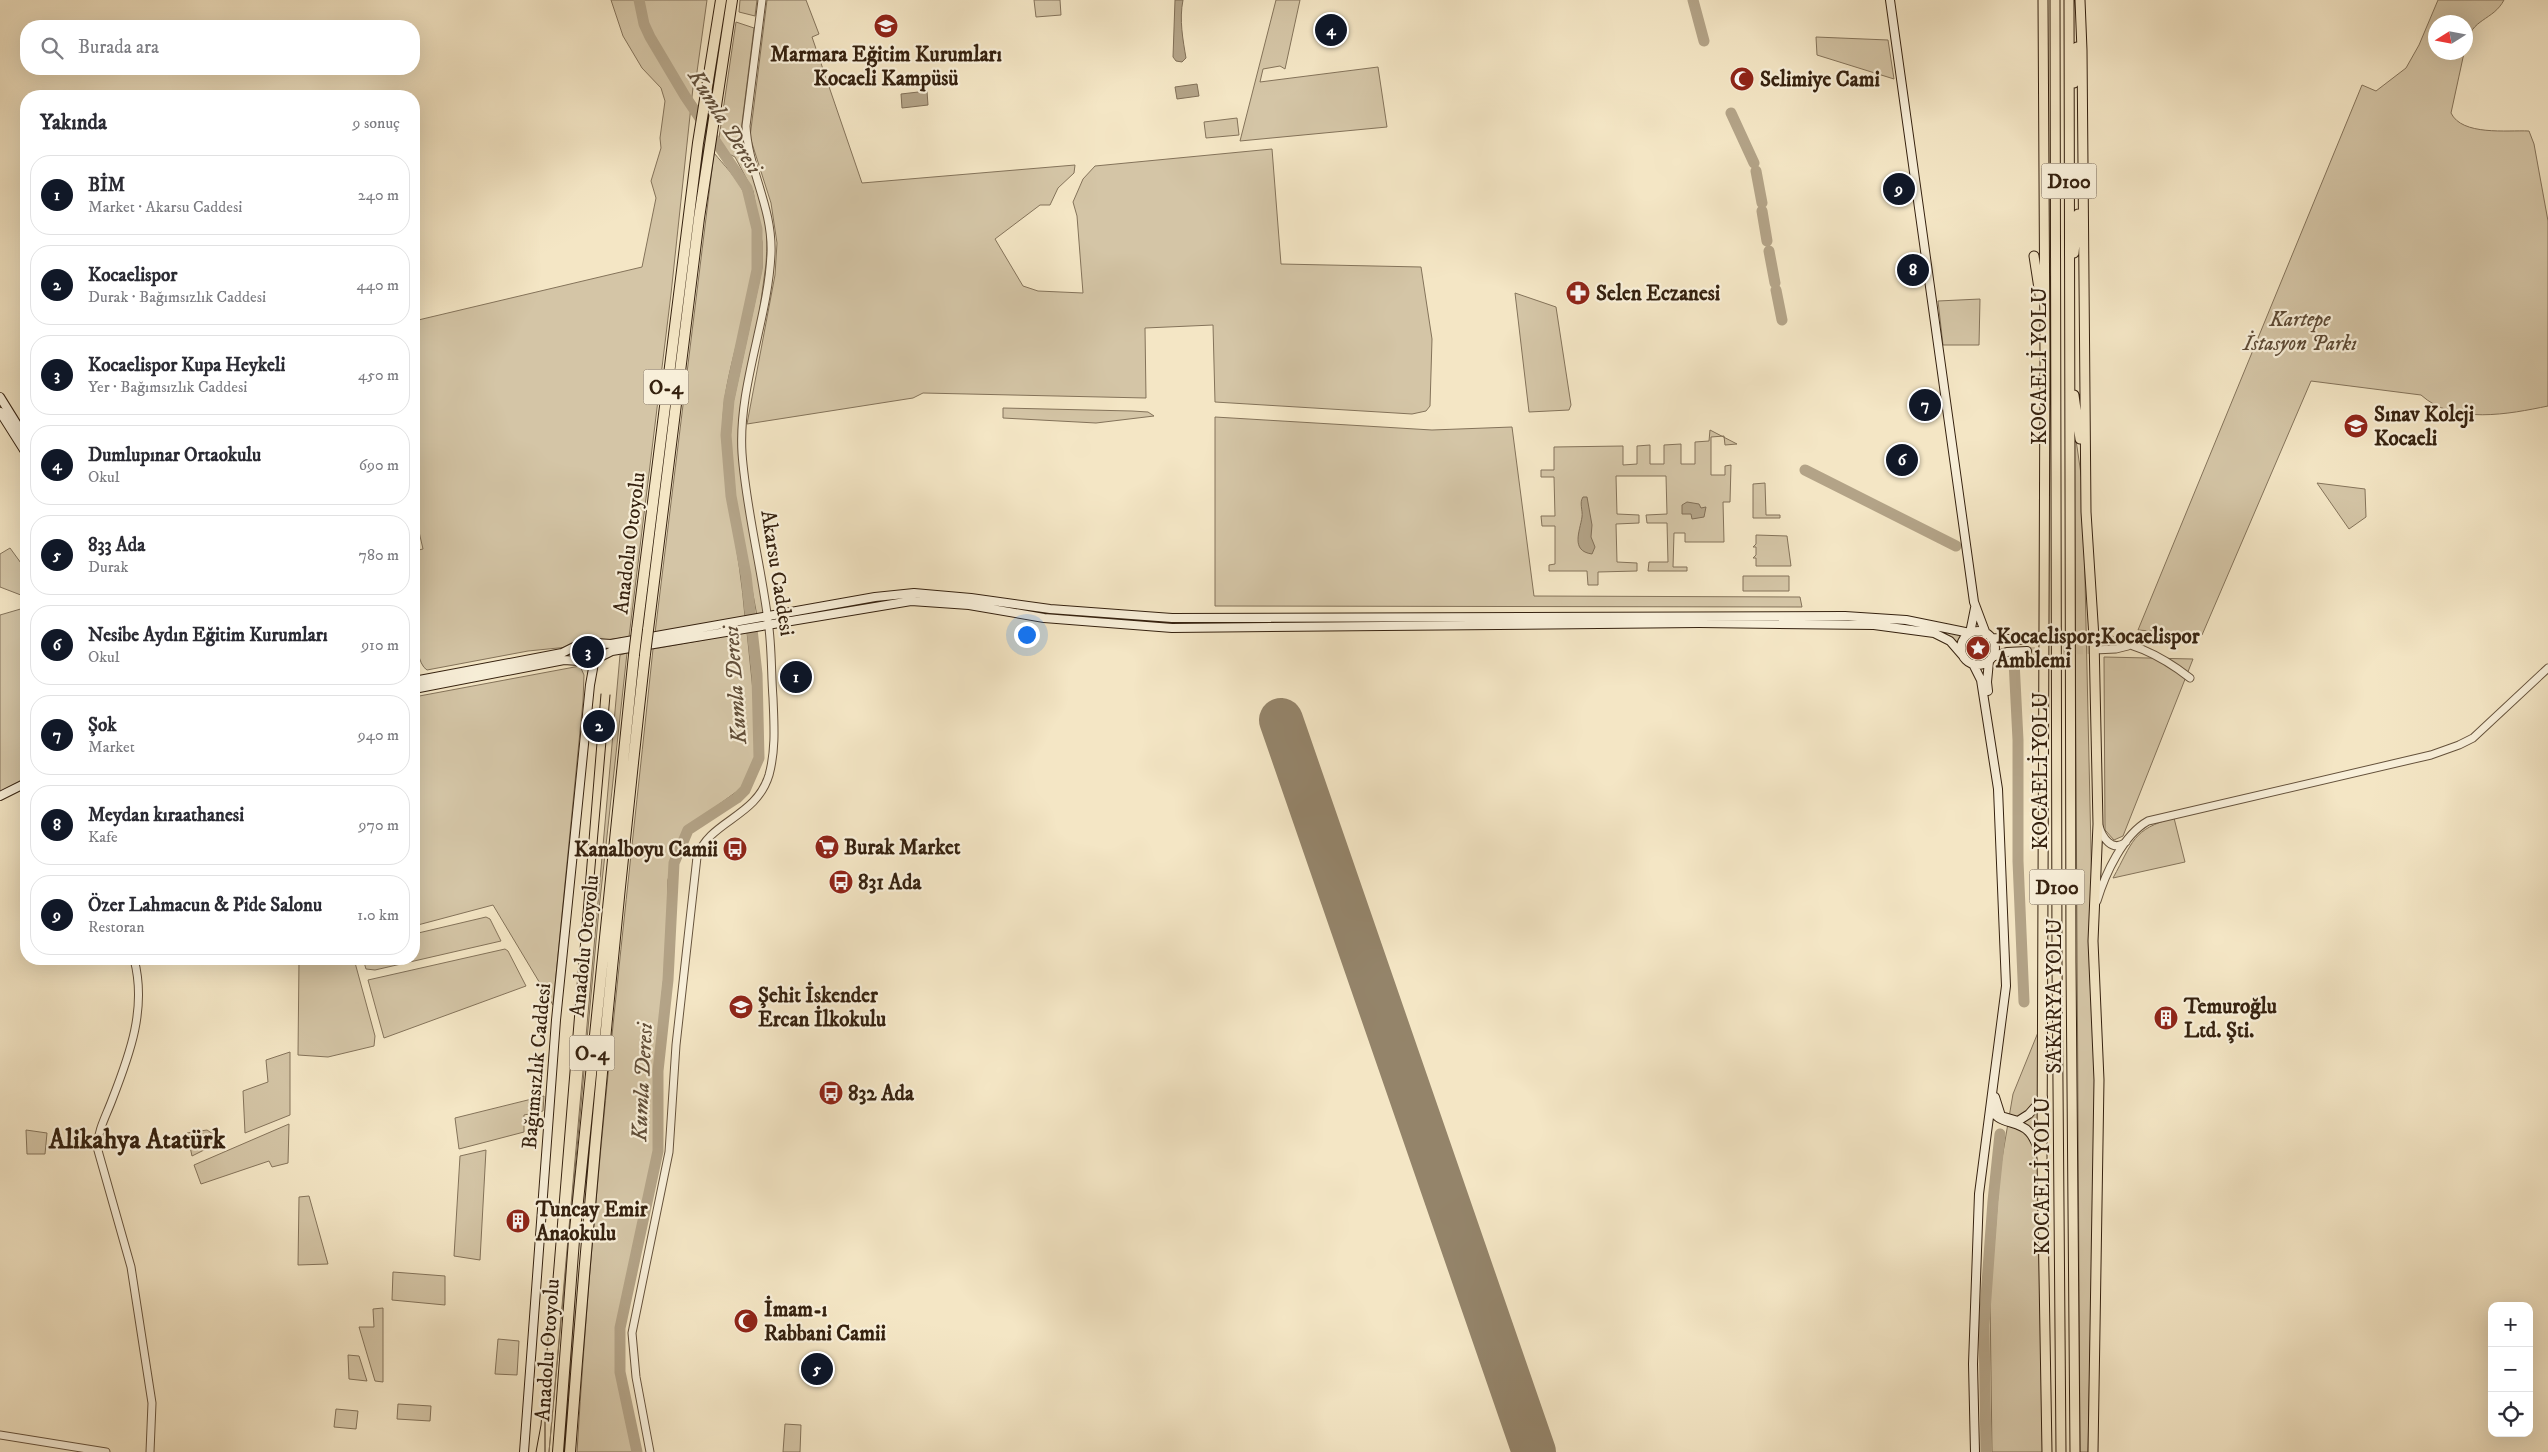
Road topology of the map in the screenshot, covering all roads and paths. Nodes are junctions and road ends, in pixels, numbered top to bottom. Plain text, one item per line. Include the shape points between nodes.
1 (721, 0) edge
2 (732, 0) edge
3 (762, 0) edge
4 (1890, 0) edge
5 (2044, 0) edge
6 (2056, 0) edge
7 (2069, 0) edge
8 (2080, 3) edge
9 (2083, 149) junction
10 (2056, 153) junction
11 (2069, 157) junction
12 (2034, 256) dead end
13 (2070, 275) junction
14 (2045, 323) junction
15 (2069, 362) junction
16 (0, 397) edge
17 (0, 412) edge
18 (20, 429) edge
19 (20, 444) edge
20 (2085, 474) junction
21 (1975, 608) junction
22 (768, 620) junction
23 (710, 630) junction
24 (1970, 633) junction
25 (1989, 636) junction
26 (2094, 638) junction
27 (2026, 640) tunnel mouth
28 (596, 643) junction
29 (578, 645) junction
30 (2128, 645) junction
31 (2094, 650) junction
32 (2027, 651) tunnel mouth
33 (640, 654) junction
34 (1963, 656) junction
35 (1991, 659) junction
36 (596, 661) junction
37 (581, 662) junction
38 (1973, 664) junction
39 (2548, 668) edge
40 (2190, 678) dead end
41 (420, 680) edge
42 (590, 683) junction
43 (420, 688) edge
44 (20, 786) edge
45 (20, 791) edge
46 (0, 796) edge
47 (0, 801) edge
48 (2098, 824) junction
49 (2124, 846) junction
50 (2094, 910) junction
51 (135, 965) edge
52 (2043, 1098) junction
53 (1993, 1100) junction
54 (1993, 1112) junction
55 (2042, 1157) junction
56 (1978, 1226) junction
57 (0, 1435) edge
58 (106, 1452) edge
59 (150, 1452) edge
60 (524, 1452) edge
61 (558, 1452) edge
62 (570, 1452) edge
63 (650, 1452) edge
64 (1975, 1452) edge
65 (2047, 1452) edge
66 (2061, 1452) edge
67 (2075, 1452) edge
68 (2093, 1452) edge

1 - 33 highway, Anadolu Otoyolu / O-4, bridge via 698,143 637,630
2 - 33 highway, Anadolu Otoyolu / O-4, bridge via 677,384 648,630
3 - 22 street, Akarsu Caddesi via 746,126 748,146 769,219 771,256 742,439 744,472
4 - 21 main road
5 - 10 highway
5 - 14 highway
6 - 10 highway, KOCAELİ YOLU / D100
7 - 11 highway, SAKARYA YOLU / D100
8 - 9 highway
8 - 11 highway
9 - 13 highway
9 - 20 highway
10 - 66 highway, KOCAELİ YOLU / D100
11 - 13 highway, SAKARYA YOLU / D100
12 - 14 highway
13 - 15 highway, SAKARYA YOLU / D100
14 - 52 highway
15 - 20 highway
15 - 67 highway, SAKARYA YOLU / D100
16 - 18 main road
17 - 19 main road
20 - 26 highway
21 - 24 main road
21 - 25 main road
22 - 23 main road
22 - 24 main road via 875,597 914,593 1050,610 1172,618 1845,616 1906,620
22 - 34 main road via 910,601 970,605 1044,618 1172,628 1699,623 1874,625 1934,633 1950,641
22 - 63 street, Akarsu Caddesi via 775,731 768,776 751,805 706,839 697,857 676,1045 669,1152 632,1333 636,1377
23 - 28 main road via 610,644
23 - 36 main road via 612,651
24 - 25 main road
24 - 34 main road via 1963,641
25 - 27 main road
25 - 35 main road via 1995,648
26 - 30 street
26 - 31 highway
28 - 29 main road via 588,639
28 - 36 main road via 600,648
29 - 37 main road via 575,652
29 - 41 main road via 562,653
30 - 31 street
30 - 40 street via 2151,652
31 - 48 highway
32 - 35 main road via 2007,652
33 - 61 highway, Anadolu Otoyolu / O-4 via 574,1240
33 - 62 highway, Anadolu Otoyolu / O-4 via 585,1242
34 - 38 main road
35 - 38 main road via 1982,665
35 - 53 main road via 1987,682 2004,805 2009,973 2007,1011
36 - 37 main road
36 - 42 main road, Bağımsızlık Caddesi
37 - 42 main road
37 - 43 main road via 564,660
38 - 53 main road via 1981,680 1999,812 2006,986
39 - 49 street via 2472,738 2459,745 2374,769 2155,819 2142,824
42 - 60 main road, Bağımsızlık Caddesi via 556,1020
44 - 46 main road
45 - 47 main road
48 - 49 street via 2110,844
48 - 50 highway
49 - 50 street via 2100,890
50 - 68 highway via 2099,1089
51 - 59 street via 140,994 136,1030 127,1062 98,1133 97,1147 131,1267 152,1403
52 - 53 main road via 2018,1121 2001,1116
52 - 55 highway
53 - 54 main road
53 - 56 main road via 1979,1194
54 - 55 main road via 2001,1120 2028,1132
54 - 56 main road
55 - 65 highway
56 - 64 main road via 1973,1364
57 - 58 street

